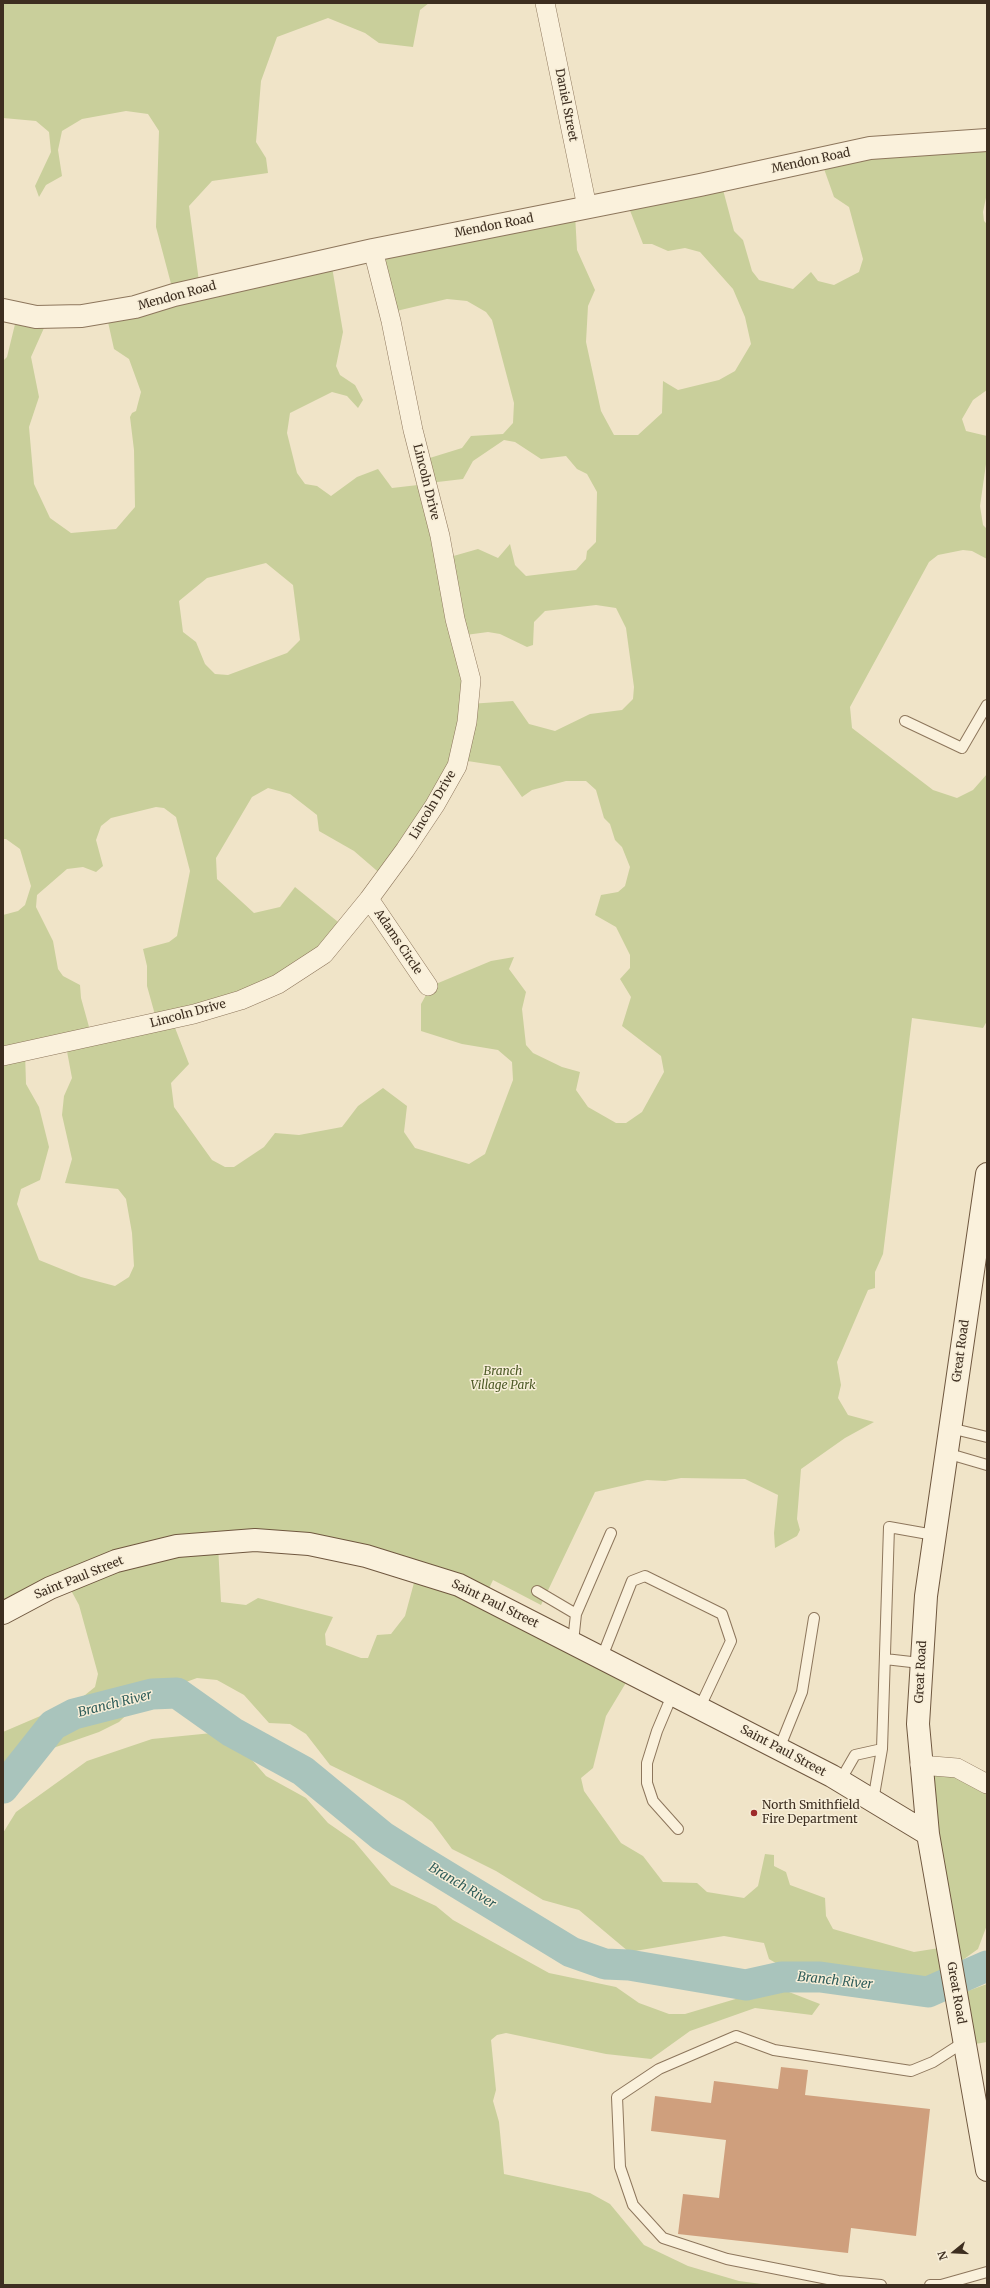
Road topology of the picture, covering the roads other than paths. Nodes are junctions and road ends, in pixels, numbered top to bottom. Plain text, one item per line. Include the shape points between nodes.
1 (546, 3) edge
2 (987, 140) edge
3 (587, 207) junction
4 (373, 250) junction
5 (3, 310) edge
6 (987, 705) edge
7 (905, 721) dead end
8 (369, 899) junction
9 (428, 986) dead end
10 (3, 1056) edge
11 (987, 1174) edge
12 (985, 1198) edge
13 (980, 1260) edge
14 (950, 1428) junction
15 (987, 1437) edge
16 (946, 1453) junction
17 (987, 1465) edge
18 (611, 1533) dead end
19 (934, 1535) junction
20 (537, 1591) dead end
21 (3, 1612) edge
22 (576, 1614) junction
23 (814, 1618) dead end
24 (573, 1642) junction
25 (602, 1656) junction
26 (885, 1660) junction
27 (920, 1664) junction
28 (672, 1693) junction
29 (700, 1708) junction
30 (779, 1749) junction
31 (882, 1749) junction
32 (920, 1765) junction
33 (840, 1781) junction
34 (987, 1784) edge
35 (873, 1801) junction
36 (678, 1829) dead end
37 (928, 1834) junction
38 (964, 2042) junction
39 (987, 2170) edge
40 (987, 2272) edge
41 (881, 2285) edge
42 (930, 2285) edge

1 - 3 street, Daniel Street
2 - 3 main road, Mendon Road via 870,148
3 - 4 main road, Mendon Road
4 - 5 main road, Mendon Road via 174,295 135,307 90,315 36,318
4 - 8 street, Lincoln Drive via 391,321 413,430 440,536 455,619 470,680 467,722 457,766 435,805
6 - 7 lane via 962,748
8 - 9 street, Adams Circle
8 - 10 street, Lincoln Drive via 324,954 278,984 241,1000 194,1014
11 - 12 main road, Great Road
12 - 13 main road, Great Road
13 - 14 main road, Great Road
14 - 15 lane
14 - 16 main road, Great Road
16 - 17 lane
16 - 19 main road, Great Road
18 - 22 lane
19 - 26 lane via 889,1527
19 - 27 main road, Great Road
20 - 22 lane
21 - 24 main road, Saint Paul Street via 50,1588 116,1561 177,1546 255,1540 309,1544 405,1567 459,1585
22 - 24 lane
23 - 30 lane via 802,1692
24 - 25 main road, Saint Paul Street
25 - 28 main road, Saint Paul Street
25 - 29 lane via 632,1581 644,1576 722,1614 730,1641
26 - 27 lane
26 - 31 lane
27 - 32 main road, Great Road
28 - 29 main road, Saint Paul Street
28 - 36 lane via 647,1763 647,1783 653,1801
29 - 30 main road, Saint Paul Street
30 - 33 main road, Saint Paul Street
31 - 33 lane via 855,1755
31 - 35 lane
32 - 34 street via 957,1768
32 - 37 main road, Great Road
33 - 35 main road, Saint Paul Street
35 - 37 main road, Saint Paul Street
37 - 38 main road, Great Road
38 - 39 main road, Great Road
38 - 41 lane via 933,2062 911,2071 774,2050 736,2036 659,2069 617,2098 620,2167 633,2205 663,2238 727,2258 838,2281
40 - 42 lane via 941,2285

